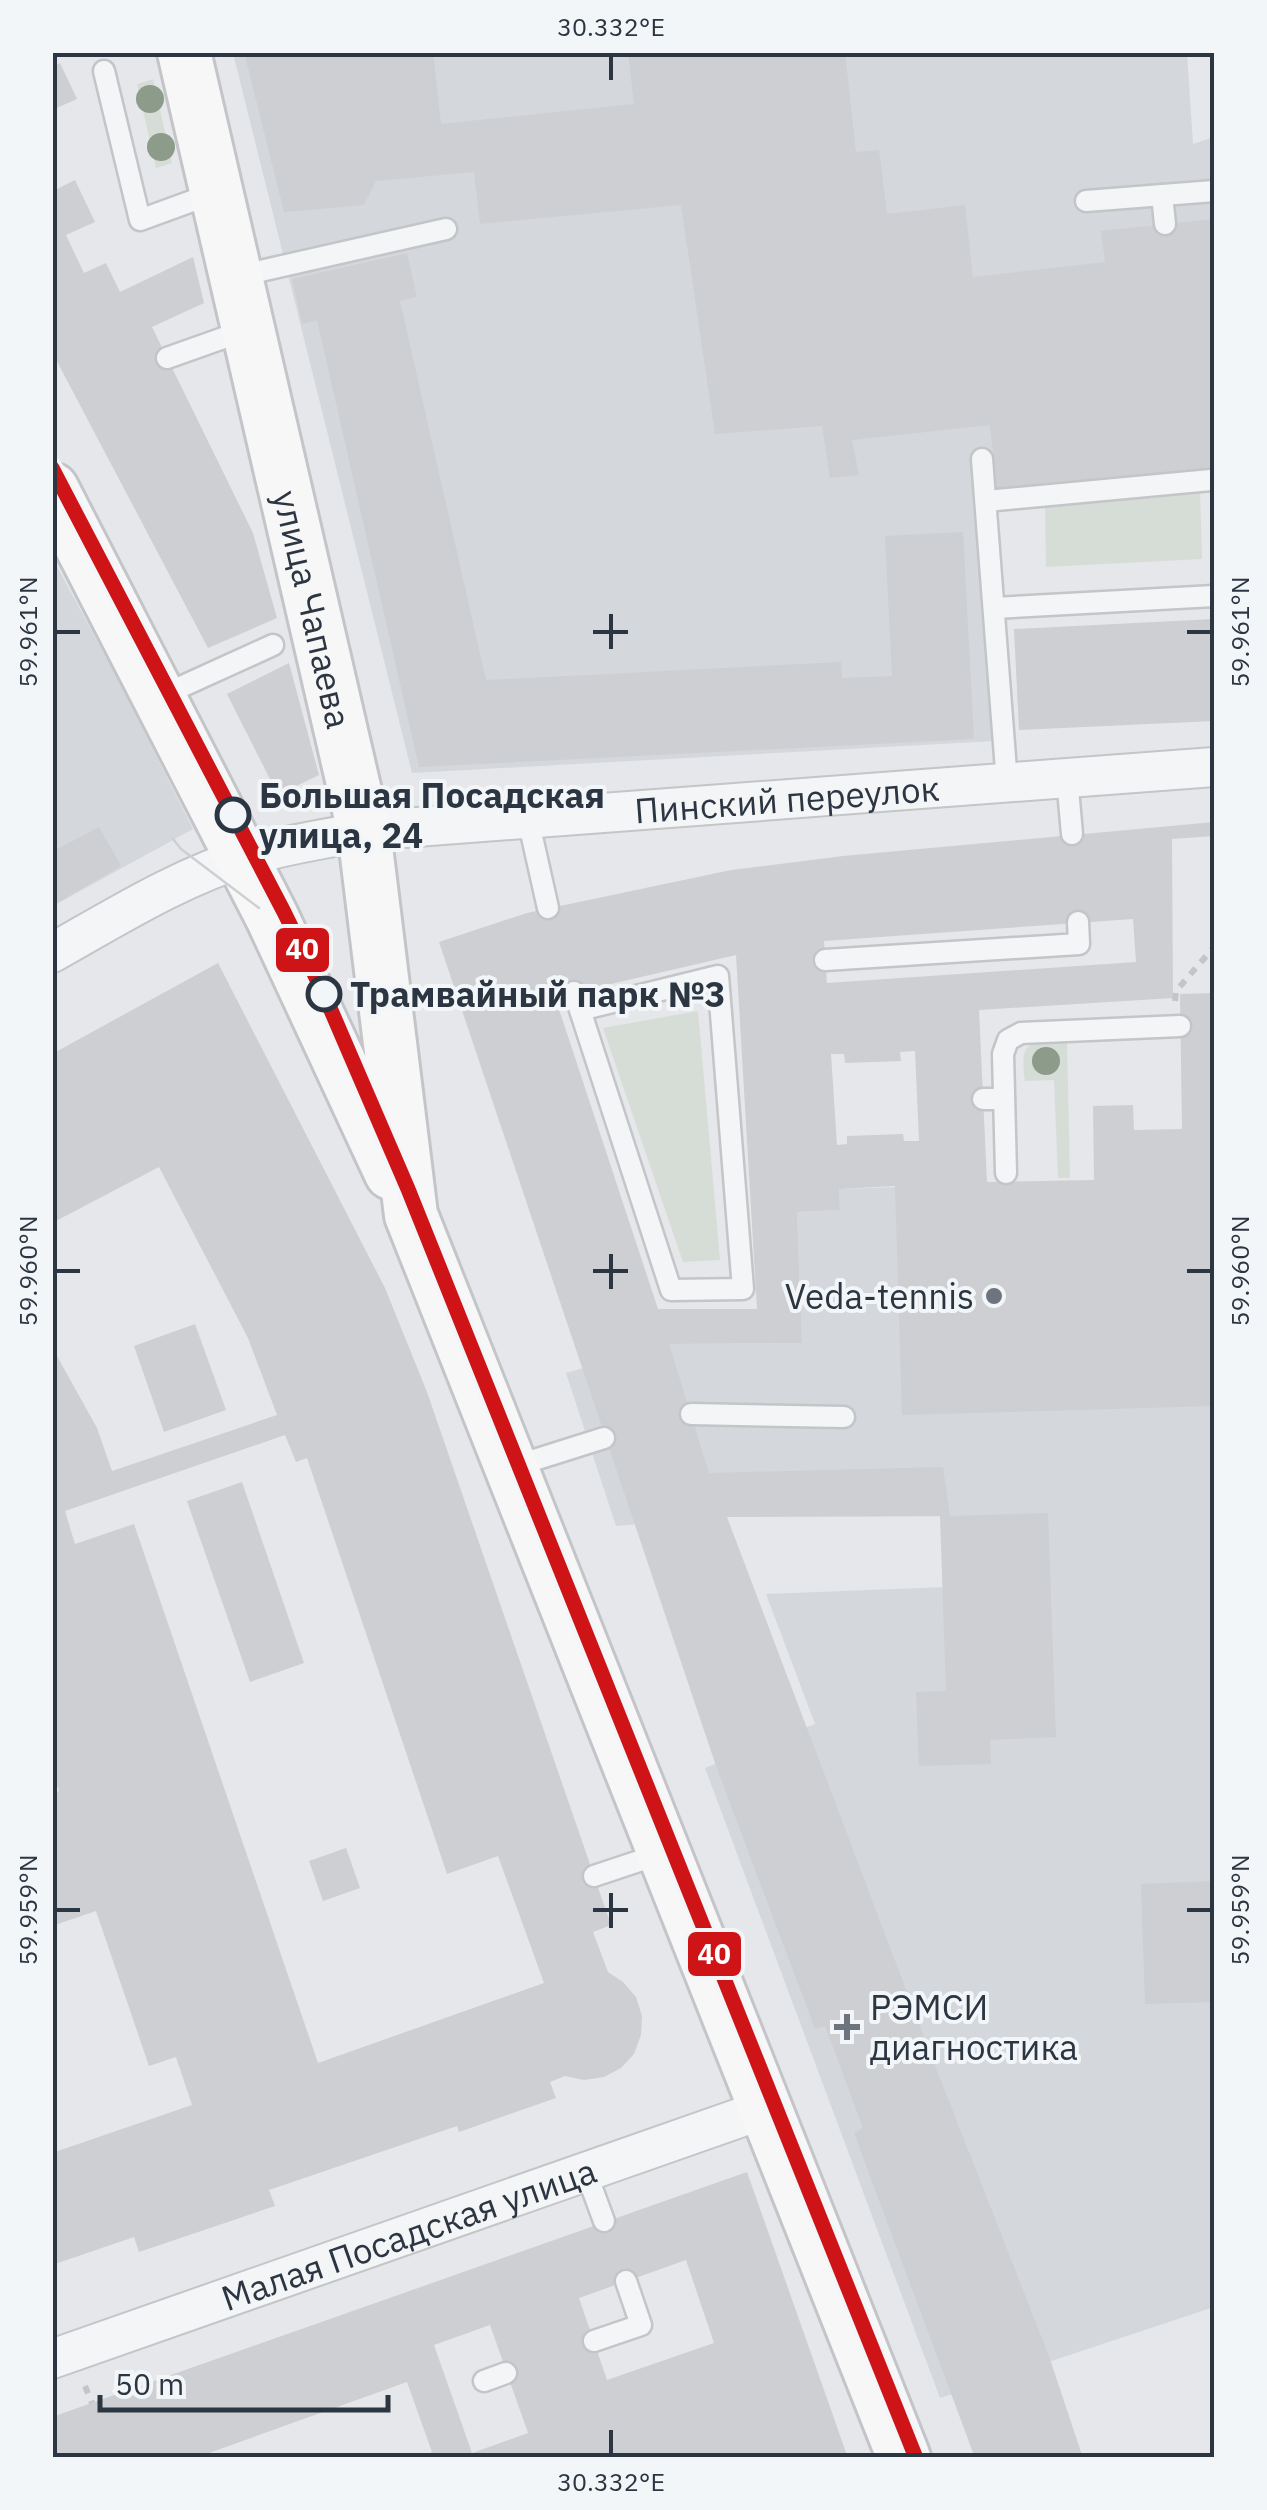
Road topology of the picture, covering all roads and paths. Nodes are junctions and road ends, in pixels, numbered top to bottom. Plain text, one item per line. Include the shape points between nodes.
1 (184, 52) edge
2 (104, 71) dead end
3 (1214, 191) edge
4 (216, 192) junction
5 (1162, 195) junction
6 (1086, 201) dead end
7 (1165, 224) dead end
8 (446, 229) dead end
9 (236, 276) junction
10 (248, 330) junction
11 (167, 358) dead end
12 (982, 458) dead end
13 (1210, 480) dead end
14 (52, 490) edge
15 (986, 502) junction
16 (1214, 596) edge
17 (994, 608) junction
18 (273, 645) dead end
19 (160, 696) junction
20 (1214, 767) edge
21 (1067, 778) junction
22 (1008, 783) junction
23 (528, 819) junction
24 (364, 831) junction
25 (1072, 834) dead end
26 (243, 858) junction
27 (548, 908) dead end
28 (1078, 922) dead end
29 (1214, 947) edge
30 (52, 953) edge
31 (825, 960) dead end
32 (728, 974) joint
33 (1176, 1026) joint
34 (1006, 1173) dead end
35 (411, 1215) junction
36 (691, 1414) dead end
37 (844, 1417) dead end
38 (604, 1438) dead end
39 (510, 1467) junction
40 (664, 1853) junction
41 (594, 1876) dead end
42 (765, 2108) junction
43 (586, 2172) junction
44 (604, 2221) dead end
45 (626, 2281) dead end
46 (594, 2341) dead end
47 (52, 2359) edge
48 (506, 2372) dead end
49 (484, 2381) dead end
50 (86, 2386) dead end
51 (92, 2402) dead end
52 (904, 2458) edge

1 - 4 street, улица Чапаева
2 - 4 lane via 140,220
3 - 5 lane
4 - 9 street, улица Чапаева
5 - 6 lane
5 - 7 lane
8 - 9 lane
9 - 10 street, улица Чапаева
10 - 11 lane
10 - 24 street, улица Чапаева
12 - 15 lane
13 - 15 lane
14 - 19 street
15 - 17 lane
16 - 17 lane
17 - 22 lane
18 - 19 lane
19 - 26 street
20 - 21 street, Пинский переулок
21 - 22 street, Пинский переулок
21 - 25 lane
22 - 23 street, Пинский переулок
23 - 24 street, Пинский переулок
23 - 27 lane
24 - 26 street, Пинский переулок
24 - 35 street, улица Чапаева
26 - 30 street, Пинский переулок
26 - 35 street
28 - 31 lane via 1078,944
29 - 33 path via 1176,991
32 - 32 lane via 577,1001 672,1290 742,1289
33 - 34 lane via 1021,1033 1008,1040 994,1099
35 - 39 street, улица Чапаева
36 - 37 lane
38 - 39 lane
39 - 40 street, улица Чапаева
40 - 41 lane
40 - 42 street, улица Чапаева
42 - 43 street, Малая Посадская улица
42 - 52 street, улица Чапаева
43 - 44 lane
43 - 47 street, Малая Посадская улица
45 - 46 lane via 641,2325
48 - 49 lane
50 - 51 path

